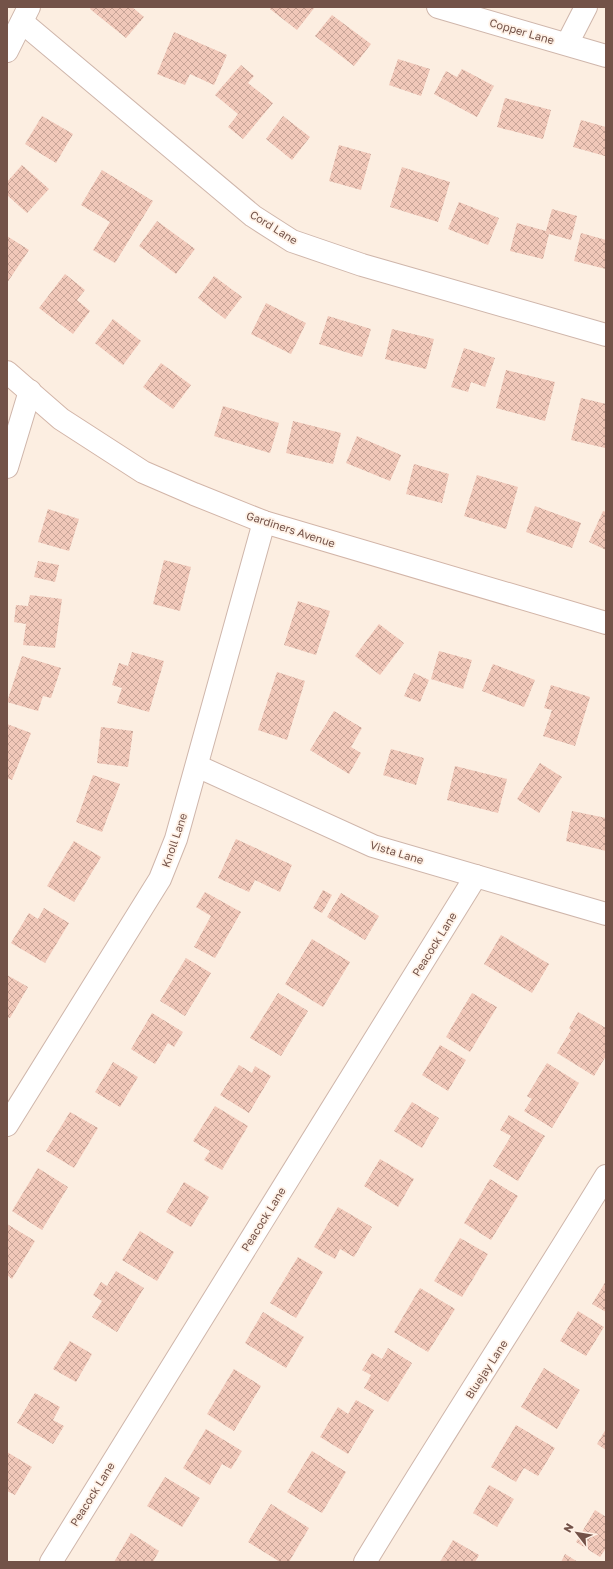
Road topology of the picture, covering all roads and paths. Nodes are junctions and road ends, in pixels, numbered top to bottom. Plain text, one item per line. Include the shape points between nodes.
1 (438, 7) edge
2 (586, 7) edge
3 (25, 14) edge
4 (567, 44) junction
5 (7, 52) edge
6 (606, 56) edge
7 (606, 335) edge
8 (7, 372) edge
9 (30, 391) junction
10 (7, 467) edge
11 (264, 522) junction
12 (606, 622) edge
13 (197, 766) junction
14 (476, 876) junction
15 (606, 914) edge
16 (7, 1125) edge
17 (606, 1176) edge
18 (51, 1562) edge
19 (365, 1562) edge

1 - 4 street, Copper Lane
2 - 4 street
3 - 5 street
3 - 7 street, Cord Lane via 253,216 292,241 362,265
4 - 6 street, Copper Lane
8 - 9 street, Gardiners Avenue
9 - 10 street
9 - 11 street, Gardiners Avenue via 61,419 143,472
11 - 12 street, Gardiners Avenue
11 - 13 street, Knoll Lane
13 - 14 street, Vista Lane via 373,846
13 - 16 street, Knoll Lane via 176,839 160,879
14 - 15 street, Vista Lane
14 - 18 street, Peacock Lane
17 - 19 street, Bluejay Lane

